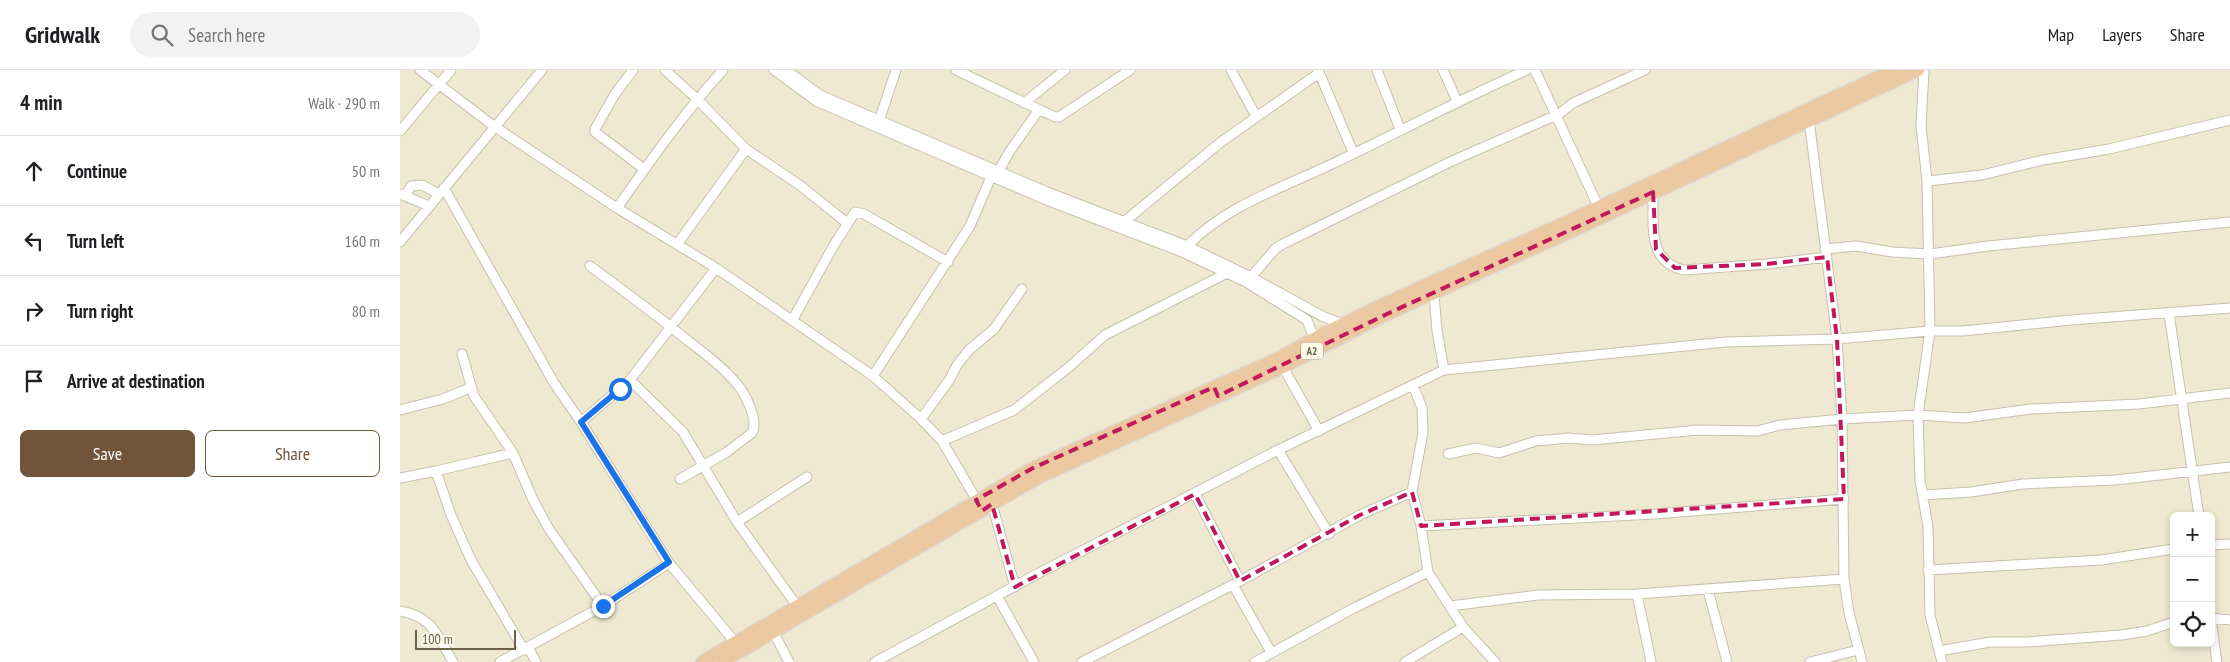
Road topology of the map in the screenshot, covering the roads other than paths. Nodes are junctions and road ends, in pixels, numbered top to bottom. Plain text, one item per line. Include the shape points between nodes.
1 (420, 70) edge
2 (451, 70) edge
3 (542, 70) edge
4 (633, 70) edge
5 (665, 70) edge
6 (723, 70) edge
7 (774, 70) edge
8 (786, 70) edge
9 (896, 70) edge
10 (956, 70) edge
11 (1065, 70) edge
12 (1130, 70) edge
13 (1231, 70) edge
14 (1377, 70) edge
15 (1443, 70) edge
16 (1527, 70) edge
17 (1534, 70) edge
18 (1645, 70) edge
19 (1894, 70) edge
20 (1918, 70) edge
21 (1924, 70) edge
22 (1319, 72) edge
23 (439, 85) junction
24 (697, 99) junction
25 (1457, 101) junction
26 (1024, 103) junction
27 (1038, 111) junction
28 (1256, 116) junction
29 (1557, 116) junction
30 (1809, 120) junction
31 (2230, 120) edge
32 (879, 121) junction
33 (495, 126) junction
34 (1400, 129) junction
35 (400, 131) edge
36 (746, 149) junction
37 (1353, 152) junction
38 (644, 169) junction
39 (995, 174) junction
40 (1927, 181) junction
41 (442, 191) junction
42 (1653, 192) junction
43 (402, 194) edge
44 (429, 206) junction
45 (1598, 206) junction
46 (617, 208) junction
47 (1125, 221) junction
48 (2230, 222) edge
49 (847, 223) junction
50 (400, 242) edge
51 (678, 243) junction
52 (1187, 246) junction
53 (1826, 253) junction
54 (1930, 254) junction
55 (948, 262) junction
56 (590, 266) dead end
57 (716, 268) junction
58 (1227, 273) junction
59 (1251, 277) junction
60 (1022, 290) dead end
61 (1434, 293) junction
62 (2230, 308) edge
63 (2169, 314) junction
64 (793, 320) junction
65 (1342, 324) junction
66 (671, 326) junction
67 (1930, 332) junction
68 (1314, 338) junction
69 (1837, 339) junction
70 (462, 354) dead end
71 (1283, 367) junction
72 (1444, 370) junction
73 (873, 376) junction
74 (630, 380) junction
75 (1413, 385) junction
76 (470, 388) junction
77 (1216, 392) junction
78 (2230, 393) edge
79 (2183, 399) junction
80 (400, 410) edge
81 (1918, 415) junction
82 (1842, 418) junction
83 (921, 419) junction
84 (581, 422) junction
85 (1319, 431) junction
86 (942, 442) junction
87 (1278, 450) junction
88 (514, 453) junction
89 (1448, 454) dead end
90 (703, 465) junction
91 (2230, 467) edge
92 (436, 471) junction
93 (2191, 471) junction
94 (807, 477) dead end
95 (400, 478) edge
96 (680, 479) dead end
97 (1412, 492) junction
98 (1195, 494) junction
99 (1923, 495) junction
100 (1844, 499) junction
101 (984, 505) junction
102 (2197, 512) edge
103 (737, 522) junction
104 (1421, 526) junction
105 (1329, 534) junction
106 (2230, 544) edge
107 (2215, 545) edge
108 (2170, 550) edge
109 (669, 562) junction
110 (1928, 570) junction
111 (1428, 572) junction
112 (1844, 579) junction
113 (1236, 583) junction
114 (1015, 587) junction
115 (1708, 590) junction
116 (1636, 594) junction
117 (997, 596) junction
118 (603, 606) junction
119 (797, 606) junction
120 (1450, 606) junction
121 (400, 611) edge
122 (2215, 618) edge
123 (2230, 620) edge
124 (2170, 623) edge
125 (1463, 627) junction
126 (773, 631) junction
127 (735, 642) junction
128 (2215, 647) edge
129 (526, 649) junction
130 (1858, 650) junction
131 (1939, 651) junction
132 (1271, 652) junction
133 (453, 662) edge
134 (500, 662) edge
135 (536, 662) edge
136 (702, 662) edge
137 (722, 662) edge
138 (789, 662) edge
139 (875, 662) edge
140 (1034, 662) edge
141 (1082, 662) edge
142 (1255, 662) edge
143 (1405, 662) edge
144 (1495, 662) edge
145 (1651, 662) edge
146 (1727, 662) edge
147 (1810, 662) edge
148 (1862, 662) edge
149 (1942, 662) edge
150 (2217, 662) edge

1 - 23 street
2 - 23 street
3 - 33 street
4 - 38 street via 615,94 595,132
5 - 24 street
6 - 24 street
7 - 39 street via 816,101
8 - 32 street via 820,95
9 - 32 street
10 - 26 street
11 - 26 street
12 - 27 street via 1059,117
13 - 28 street
14 - 34 street
15 - 25 street
16 - 25 street
17 - 29 street
18 - 29 street via 1573,103
19 - 45 highway, A2
20 - 30 highway, A2
21 - 40 street via 1921,126
22 - 28 street
22 - 37 street
23 - 33 street
23 - 35 street
24 - 36 street
24 - 38 street
25 - 34 street
26 - 27 street
27 - 39 street
28 - 47 street
29 - 45 street
29 - 59 street via 1443,165 1283,244
30 - 42 highway, A2
30 - 53 street
31 - 40 street via 2109,149 1982,174
32 - 39 street
33 - 41 street
33 - 46 street
34 - 37 street
36 - 49 street via 801,186
36 - 51 street
37 - 52 street via 1233,210
38 - 46 street
39 - 47 street
39 - 55 street
39 - 58 street
40 - 54 street
41 - 43 street via 417,184
41 - 44 street
41 - 84 street via 554,383
42 - 53 street via 1656,249 1665,262 1675,268 1767,264
42 - 61 highway, A2
43 - 44 street
44 - 50 street
45 - 65 highway, A2
46 - 51 street
47 - 52 street
48 - 54 street
49 - 55 street via 852,215 859,212
49 - 64 street
51 - 57 street
52 - 59 street
53 - 54 street via 1856,246
53 - 69 street
54 - 67 street
55 - 73 street
56 - 66 street
57 - 64 street
57 - 66 street
58 - 68 street via 1307,320
58 - 86 street via 1105,335 1014,410
59 - 65 street
60 - 83 street via 994,329 957,365
61 - 71 highway, A2 via 1345,333
61 - 72 street
62 - 63 street
63 - 67 street
63 - 79 street
64 - 73 street
65 - 68 highway, A2
66 - 74 street
66 - 90 street via 738,385 755,424 748,437
67 - 69 street
67 - 81 street
68 - 77 highway, A2
69 - 72 street via 1726,342
69 - 82 street
70 - 76 street
71 - 77 highway, A2
71 - 85 street
72 - 75 street
73 - 83 street
74 - 84 street
74 - 90 street via 683,432
75 - 85 street
75 - 97 street via 1422,408 1423,432
76 - 80 street
76 - 88 street
77 - 101 highway, A2
78 - 79 street
79 - 81 street via 2030,409 1965,418
79 - 93 street
81 - 82 street
81 - 99 street
82 - 89 street via 1757,431 1698,430 1592,440 1570,438 1536,441 1499,453 1476,448
82 - 100 street
83 - 86 street
84 - 109 street
85 - 87 street
86 - 101 street
87 - 98 street
87 - 105 street
88 - 92 street
88 - 118 street via 532,500
90 - 96 street
90 - 103 street
91 - 93 street
92 - 95 street
92 - 129 street via 471,560
93 - 99 street
93 - 102 street
94 - 103 street
97 - 104 street
97 - 105 street via 1360,515
98 - 113 street
98 - 114 street
99 - 110 street via 1928,526
100 - 104 street via 1665,513
100 - 112 street
101 - 114 street
101 - 119 highway, A2
101 - 126 highway, A2
103 - 119 street
104 - 111 street
105 - 113 street
106 - 107 street
108 - 110 street via 2100,560
109 - 118 street
109 - 127 street
110 - 131 street via 1930,615
111 - 120 street
111 - 132 street
112 - 115 street
112 - 130 street
113 - 132 street
113 - 141 street
114 - 117 street
115 - 116 street
115 - 146 street
116 - 120 street via 1538,595
116 - 145 street
117 - 139 street
117 - 140 street
118 - 129 street
119 - 127 highway, A2
120 - 125 street
121 - 133 street via 415,614 430,624
122 - 123 street
124 - 131 street via 2121,635 1990,642
125 - 143 street
125 - 144 street
126 - 137 highway, A2
126 - 138 street
127 - 136 highway, A2
128 - 150 street
129 - 134 street
129 - 135 street
130 - 147 street
130 - 148 street
131 - 149 street
132 - 142 street

